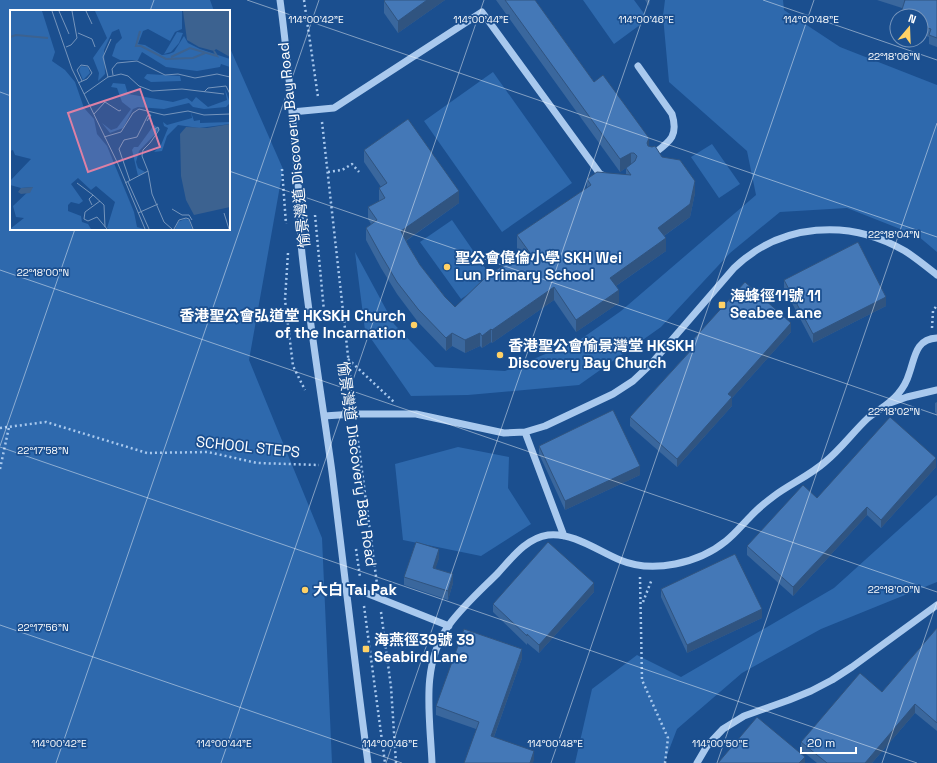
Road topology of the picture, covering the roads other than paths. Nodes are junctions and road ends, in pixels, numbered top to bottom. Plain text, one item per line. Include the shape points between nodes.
1 (280, 0) edge
2 (638, 66) dead end
3 (292, 112) junction
4 (652, 155) edge
5 (616, 180) edge
6 (937, 275) edge
7 (934, 338) edge
8 (937, 390) edge
9 (888, 404) junction
10 (324, 416) junction
11 (525, 432) junction
12 (564, 536) junction
13 (346, 585) junction
14 (937, 605) edge
15 (448, 626) junction
16 (368, 763) edge
17 (432, 763) edge
18 (697, 763) edge

1 - 3 street, 愉景灣道 Discovery Bay Road
2 - 4 street via 674,120 670,141
3 - 5 street via 334,108 482,12 600,174
3 - 10 street, 愉景灣道 Discovery Bay Road via 302,251
6 - 11 street via 906,252 885,241 847,230 804,232 771,241 745,257 734,268 634,381 613,394 545,426
7 - 9 street via 921,344 914,353 906,381
8 - 9 street
9 - 12 street via 868,418 824,463 773,497 725,542 693,560 658,566 640,565 622,561
10 - 11 street via 416,414 504,433
10 - 13 street, 愉景灣道 Discovery Bay Road
11 - 12 street
12 - 15 street via 548,535 532,540
13 - 15 street
13 - 16 street, 愉景灣道 Discovery Bay Road via 352,650
14 - 18 street via 832,680 733,722 707,746
15 - 17 street via 434,655 428,688

